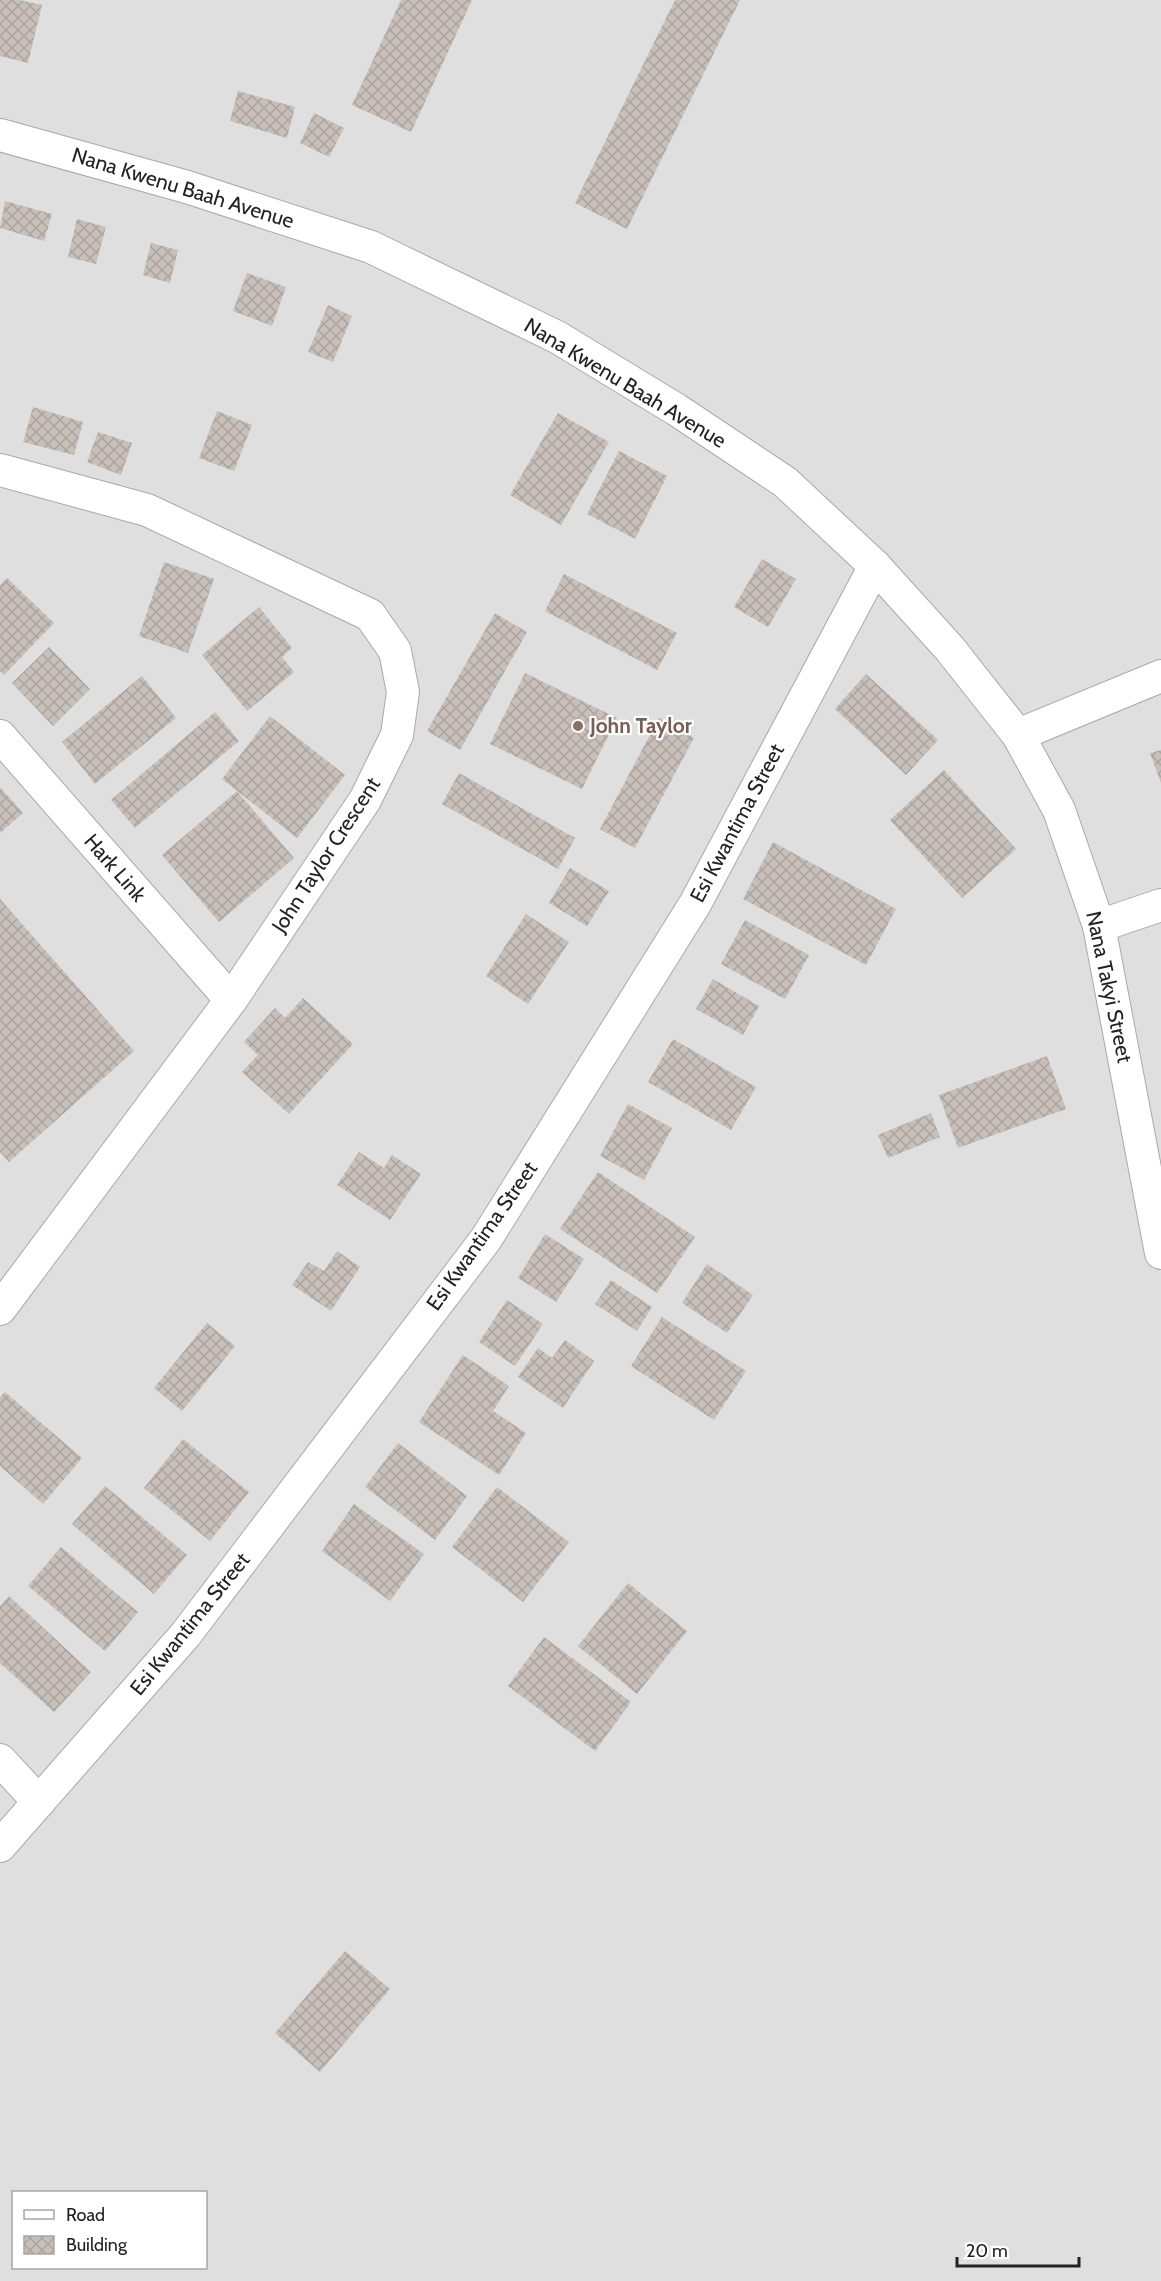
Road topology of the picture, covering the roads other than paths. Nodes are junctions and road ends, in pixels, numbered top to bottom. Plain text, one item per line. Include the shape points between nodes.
1 (0, 135) edge
2 (0, 470) edge
3 (875, 566) junction
4 (1161, 676) edge
5 (1018, 735) junction
6 (0, 736) edge
7 (1161, 905) edge
8 (1099, 926) junction
9 (231, 1000) junction
10 (1161, 1253) edge
11 (3, 1298) edge
12 (0, 1760) edge
13 (39, 1802) junction
14 (0, 1846) edge

1 - 3 street, Nana Kwenu Baah Avenue via 187,187 371,247 546,332 677,410 785,482
2 - 9 street, John Taylor Crescent via 147,510 370,615 395,651 403,692 397,735 365,800
3 - 5 street, Nana Kwenu Baah Avenue via 950,649
3 - 13 street, Esi Kwantima Street via 695,904 486,1239 186,1634
4 - 5 street
5 - 8 street, Nana Takyi Street via 1059,810
6 - 9 street, Hark Link
7 - 8 street
8 - 10 street, Nana Takyi Street
9 - 11 street, John Taylor Crescent
12 - 13 street
13 - 14 street, Esi Kwantima Street

